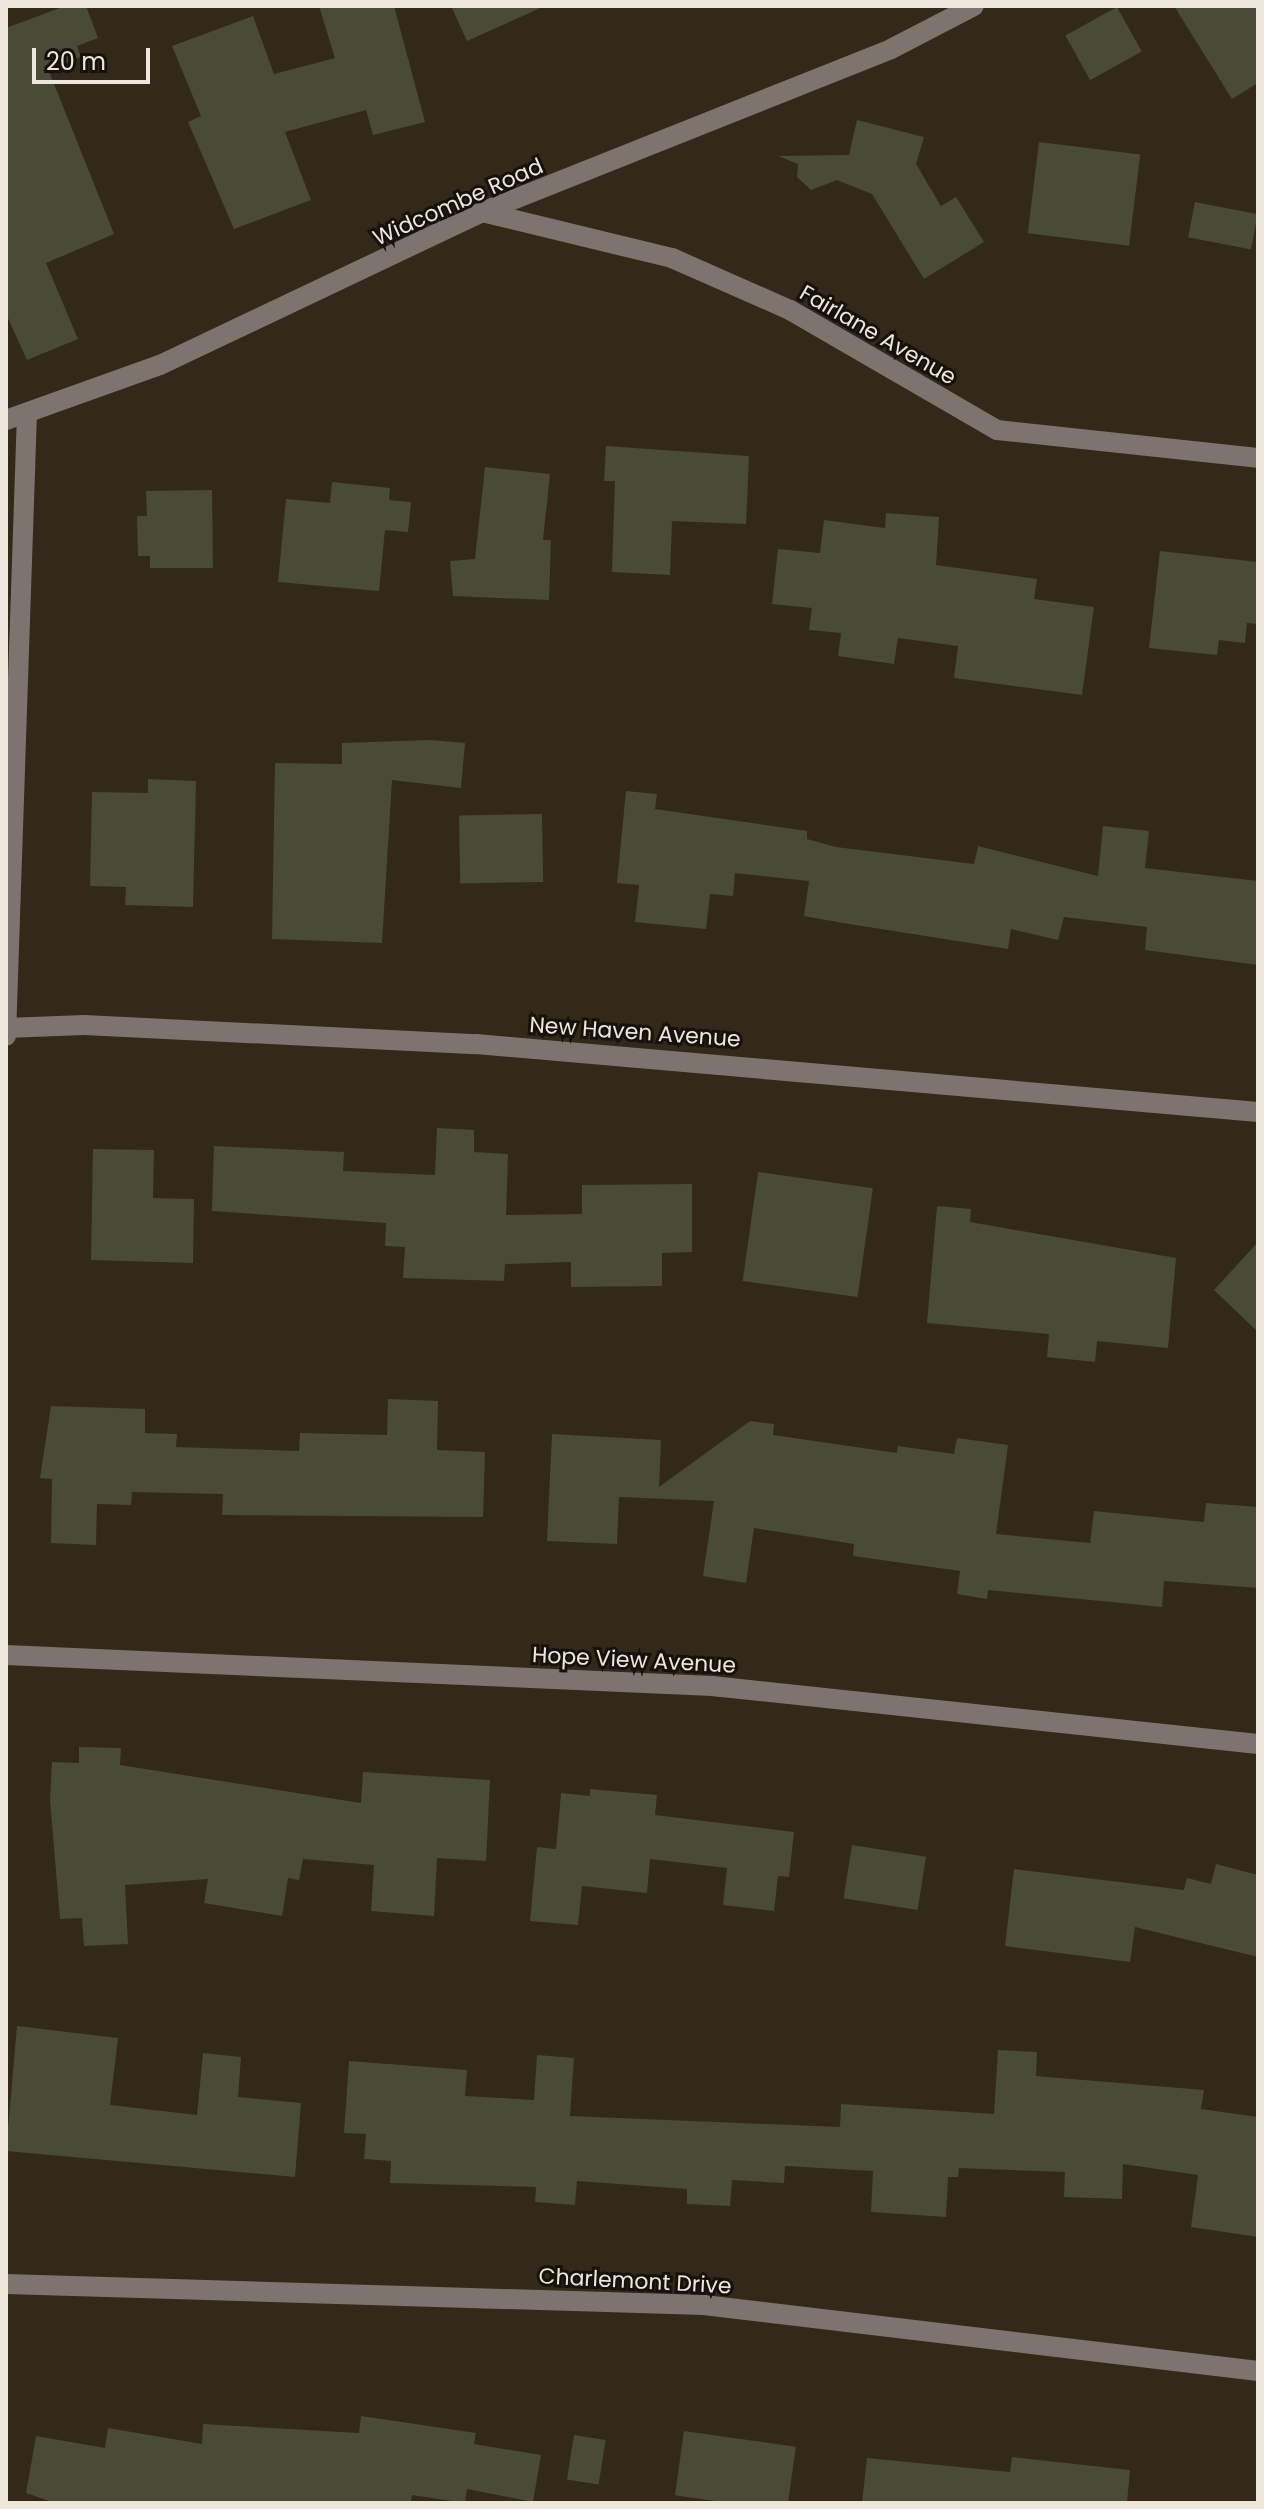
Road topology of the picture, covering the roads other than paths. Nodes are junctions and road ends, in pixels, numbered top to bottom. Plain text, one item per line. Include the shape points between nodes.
1 (974, 6) edge
2 (482, 212) junction
3 (27, 414) junction
4 (6, 420) edge
5 (1258, 458) edge
6 (6, 1028) edge
7 (6, 1036) edge
8 (1258, 1112) edge
9 (6, 1655) edge
10 (1258, 1744) edge
11 (6, 2284) edge
12 (1258, 2371) edge

1 - 2 street, Widcombe Road via 878,55
2 - 3 street, Widcombe Road via 295,306
2 - 5 street, Fairlane Avenue via 672,258 790,310 997,430
3 - 4 street, Widcombe Road
3 - 6 street
6 - 7 street
6 - 8 street, New Haven Avenue via 84,1025 476,1044
9 - 10 street, Hope View Avenue via 712,1686
11 - 12 street, Charlemont Drive via 704,2305

